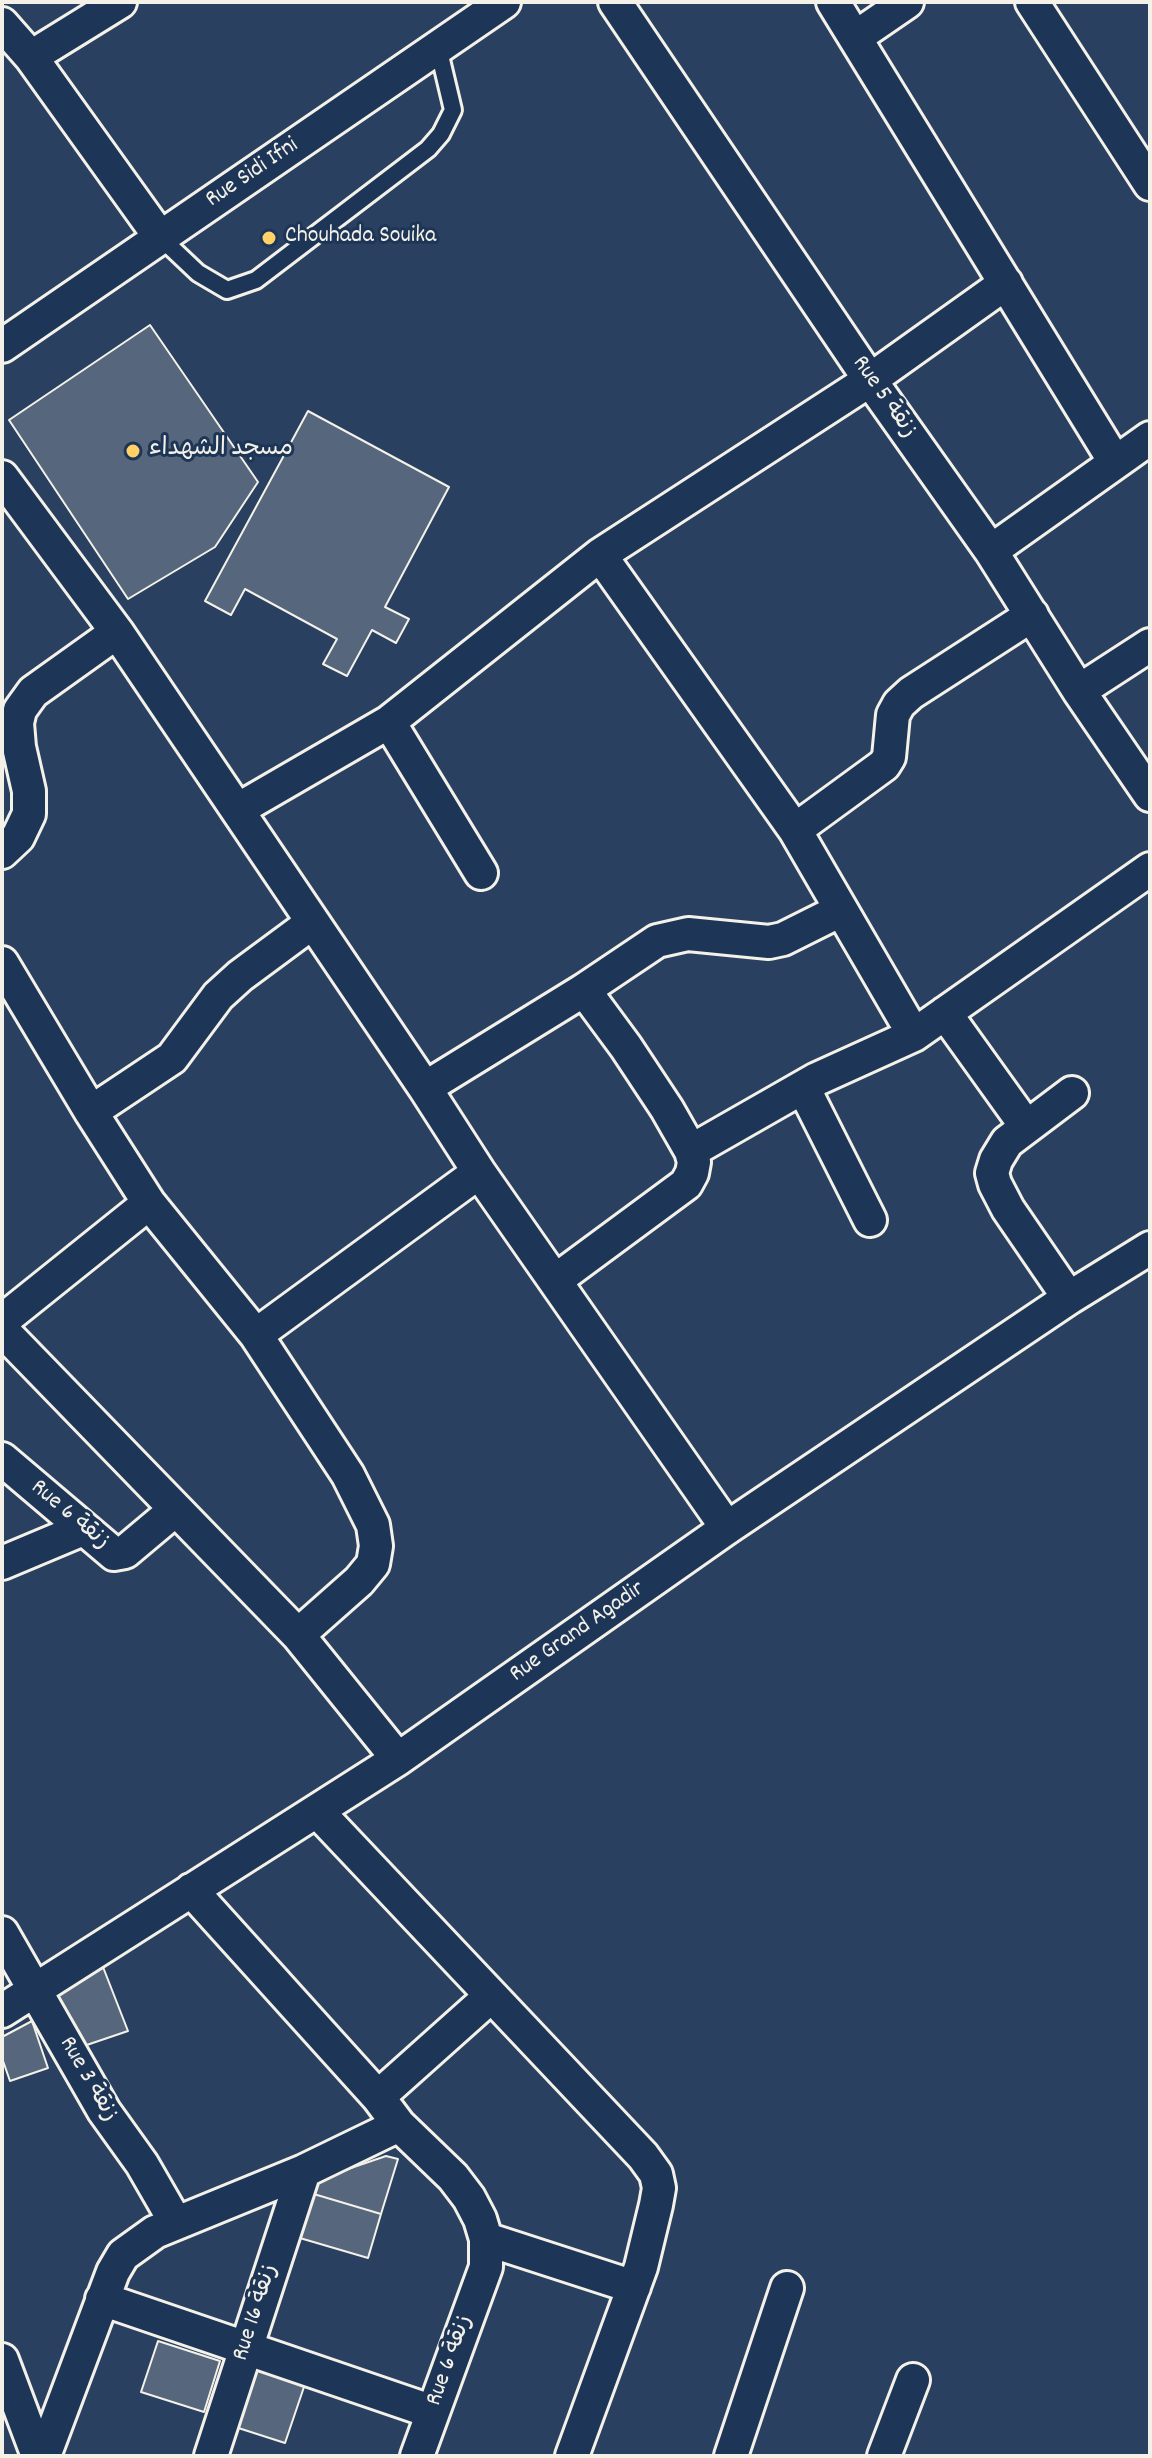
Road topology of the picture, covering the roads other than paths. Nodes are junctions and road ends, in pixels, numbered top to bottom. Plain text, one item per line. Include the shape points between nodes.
1 (120, 2) edge
2 (504, 2) edge
3 (615, 2) edge
4 (833, 2) edge
5 (907, 2) edge
6 (1032, 2) edge
7 (2, 24) edge
8 (856, 37) junction
9 (438, 47) junction
10 (31, 57) junction
11 (1150, 184) edge
12 (160, 237) junction
13 (1006, 283) junction
14 (4, 342) edge
15 (870, 380) junction
16 (1150, 438) edge
17 (1115, 462) junction
18 (2, 477) edge
19 (991, 551) junction
20 (600, 555) junction
21 (1032, 615) junction
22 (117, 632) junction
23 (1150, 645) edge
24 (1079, 691) junction
25 (389, 722) junction
26 (1150, 795) edge
27 (239, 809) junction
28 (795, 830) junction
29 (2, 852) edge
30 (1150, 869) edge
31 (481, 873) dead end
32 (841, 910) junction
33 (313, 922) junction
34 (2, 963) edge
35 (584, 990) junction
36 (945, 1013) junction
37 (914, 1035) junction
38 (803, 1087) junction
39 (425, 1088) junction
40 (1072, 1093) dead end
41 (91, 1112) junction
42 (1026, 1126) junction
43 (691, 1151) junction
44 (479, 1172) junction
45 (149, 1203) junction
46 (870, 1220) dead end
47 (1150, 1248) edge
48 (556, 1280) junction
49 (1069, 1298) junction
50 (2, 1321) edge
51 (2, 1330) edge
52 (256, 1335) junction
53 (2, 1459) edge
54 (175, 1510) junction
55 (727, 1528) junction
56 (83, 1529) junction
57 (2, 1563) edge
58 (298, 1635) junction
59 (398, 1759) junction
60 (317, 1811) junction
61 (191, 1890) junction
62 (2, 1933) edge
63 (36, 1989) junction
64 (491, 1996) junction
65 (2, 2011) edge
66 (378, 2097) junction
67 (399, 2125) junction
68 (304, 2171) junction
69 (176, 2223) junction
70 (486, 2253) junction
71 (634, 2287) junction
72 (787, 2288) dead end
73 (102, 2299) junction
74 (245, 2347) junction
75 (2, 2360) edge
76 (913, 2380) dead end
77 (433, 2412) junction
78 (41, 2456) edge
79 (211, 2456) edge
80 (417, 2456) edge
81 (572, 2456) edge
82 (731, 2456) edge
83 (884, 2456) edge

1 - 10 street
2 - 9 street, Rue Sidi Ifni
3 - 15 street, Rue 5 زنقة
4 - 8 street
5 - 8 street
6 - 11 street
7 - 10 street
8 - 13 street
9 - 12 street, Rue Sidi Ifni
9 - 12 lane via 453,110 441,134 256,280 227,290 198,273
10 - 12 street
12 - 14 street, Rue Sidi Ifni
13 - 15 street
13 - 17 street
15 - 19 street, Rue 5 زنقة
15 - 20 street
16 - 17 street
17 - 19 street
18 - 22 street
19 - 21 street, Rue 5 زنقة
20 - 25 street
20 - 28 street
21 - 24 street, Rue 5 زنقة
21 - 28 street via 911,693 893,715 884,765
22 - 27 street
22 - 29 street via 33,692 20,710 19,747 29,814 18,837
23 - 24 street
24 - 26 street, Rue 5 زنقة
25 - 27 street
25 - 31 street
27 - 33 street
28 - 32 street
30 - 36 street
32 - 35 street via 769,942 702,935 657,941
32 - 37 street
33 - 39 street
33 - 41 street via 218,996 172,1058
34 - 41 street
35 - 39 street
35 - 43 street
36 - 37 street
36 - 42 street
37 - 38 street
38 - 43 street
38 - 46 street
39 - 44 street
40 - 42 street
41 - 45 street
42 - 49 street via 1007,1142 992,1173 1008,1209
43 - 48 street via 694,1162 686,1184
44 - 48 street
44 - 52 street
45 - 50 street
45 - 52 street
47 - 49 street, Rue Grand Agadir
48 - 55 street
49 - 55 street, Rue Grand Agadir
51 - 54 street
52 - 58 street via 348,1475 373,1525 376,1546 373,1564 359,1581
53 - 56 street, Rue 6 زنقة
54 - 56 street, Rue 6 زنقة via 120,1554
54 - 58 street
55 - 59 street, Rue Grand Agadir
56 - 57 street
58 - 59 street
59 - 60 street, Rue Grand Agadir
60 - 61 street, Rue Grand Agadir
60 - 64 street
61 - 63 street, Rue Grand Agadir
61 - 66 street
62 - 63 street, Rue 3 زنقة
63 - 65 street, Rue Grand Agadir
63 - 69 street, Rue 3 زنقة via 104,2111
64 - 66 street
64 - 71 street via 656,2174 656,2205
66 - 67 street
67 - 68 street
67 - 70 street via 461,2188 480,2219
68 - 69 street
68 - 74 street, Rue 16 زنقة
69 - 73 street via 123,2255
70 - 71 street
70 - 77 street, Rue 6 زنقة
71 - 81 street
72 - 82 street
73 - 74 street
73 - 78 street
74 - 77 street
74 - 79 street, Rue 16 زنقة
75 - 78 street
76 - 83 street
77 - 80 street, Rue 6 زنقة

